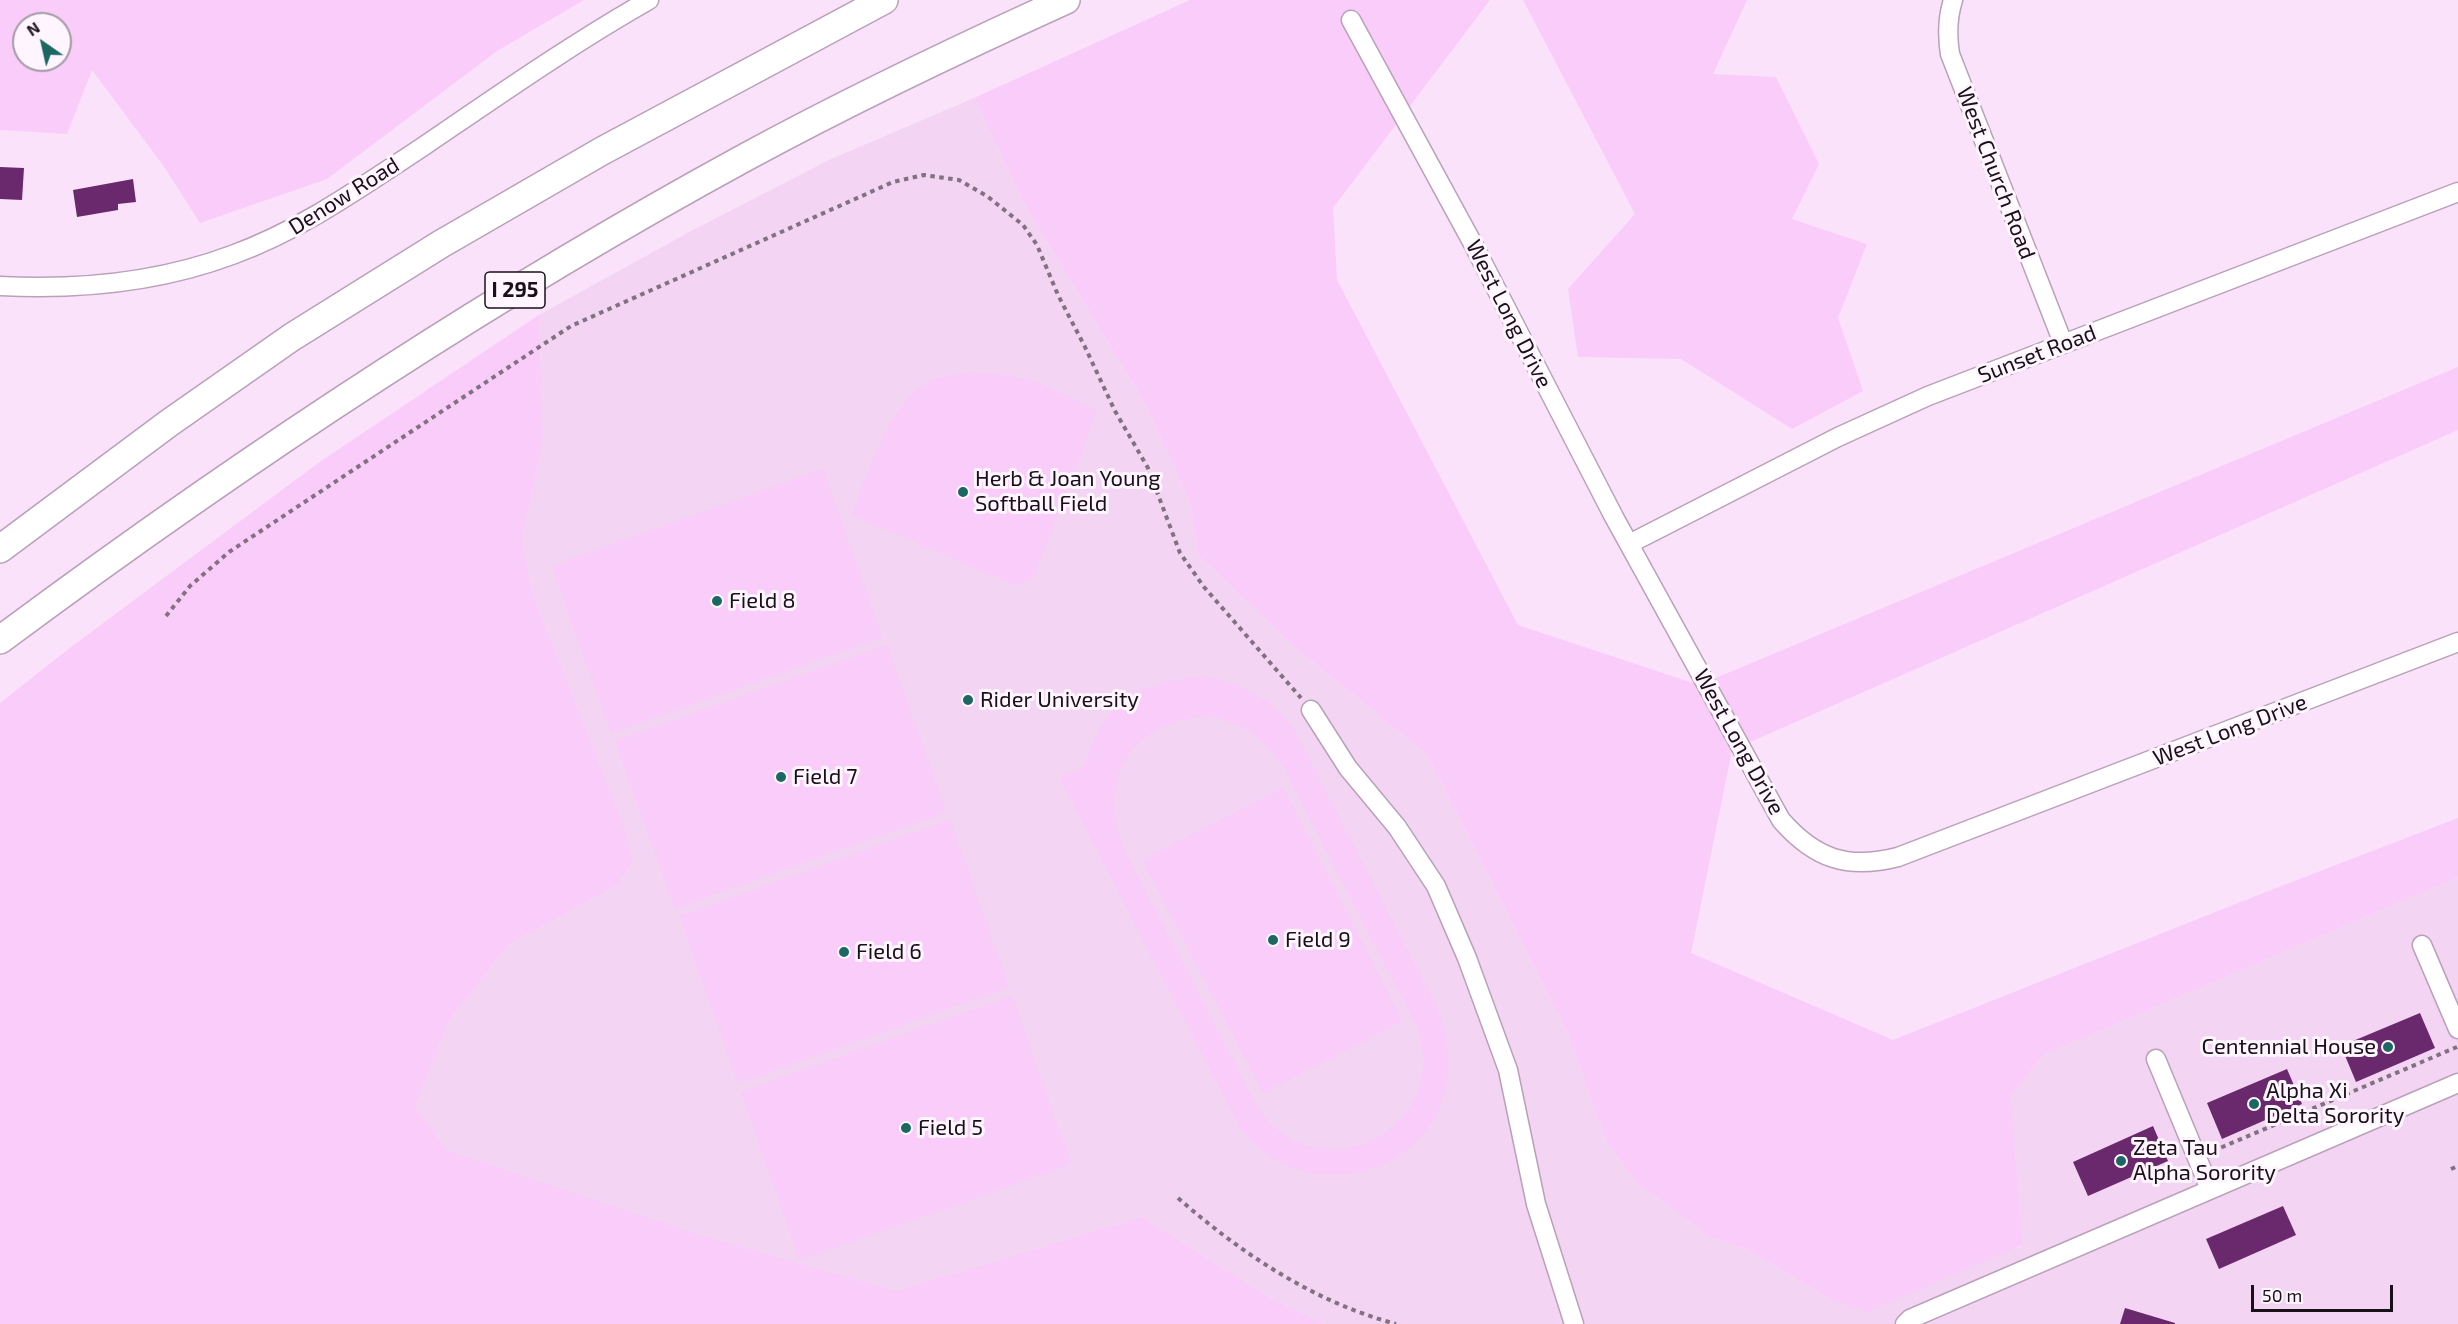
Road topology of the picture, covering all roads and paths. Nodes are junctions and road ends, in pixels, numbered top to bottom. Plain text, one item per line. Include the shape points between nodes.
1 (649, 0) edge
2 (884, 0) edge
3 (1066, 0) edge
4 (1953, 0) edge
5 (1351, 20) dead end
6 (2458, 192) edge
7 (0, 286) edge
8 (2062, 343) junction
9 (1629, 544) junction
10 (0, 549) edge
11 (166, 616) dead end
12 (0, 640) edge
13 (2458, 642) edge
14 (1311, 710) joint
15 (2422, 945) dead end
16 (2458, 1029) edge
17 (2458, 1047) edge
18 (2156, 1059) dead end
19 (2458, 1083) edge
20 (2197, 1158) junction
21 (2458, 1167) edge
22 (2451, 1169) dead end
23 (2210, 1189) junction
24 (1178, 1198) dead end
25 (1905, 1322) edge
26 (1396, 1324) edge
27 (1574, 1324) edge

1 - 7 street, Denow Road via 545,64 344,199 276,237 186,270 140,280 93,286
2 - 10 highway via 602,151 441,244 292,337
3 - 12 highway, I 295 via 897,79 747,156 524,285 257,455
4 - 8 street, West Church Road via 1947,33 1950,54
5 - 9 street, West Long Drive via 1467,232
6 - 8 street, Sunset Road
8 - 9 street, Sunset Road via 1928,396 1848,433
9 - 13 street, West Long Drive via 1781,820 1815,851 1855,863 1898,857
11 - 14 path via 189,586 230,552 571,326 893,182 924,175 959,180 987,196 1023,225 1037,244 1114,411 1148,468 1180,553
14 - 27 street via 1348,768 1397,827 1441,896 1508,1070 1536,1204
15 - 16 street
17 - 20 path
18 - 20 street
19 - 23 street
20 - 23 street
21 - 22 path
23 - 25 street
24 - 26 path via 1294,1283 1366,1316

